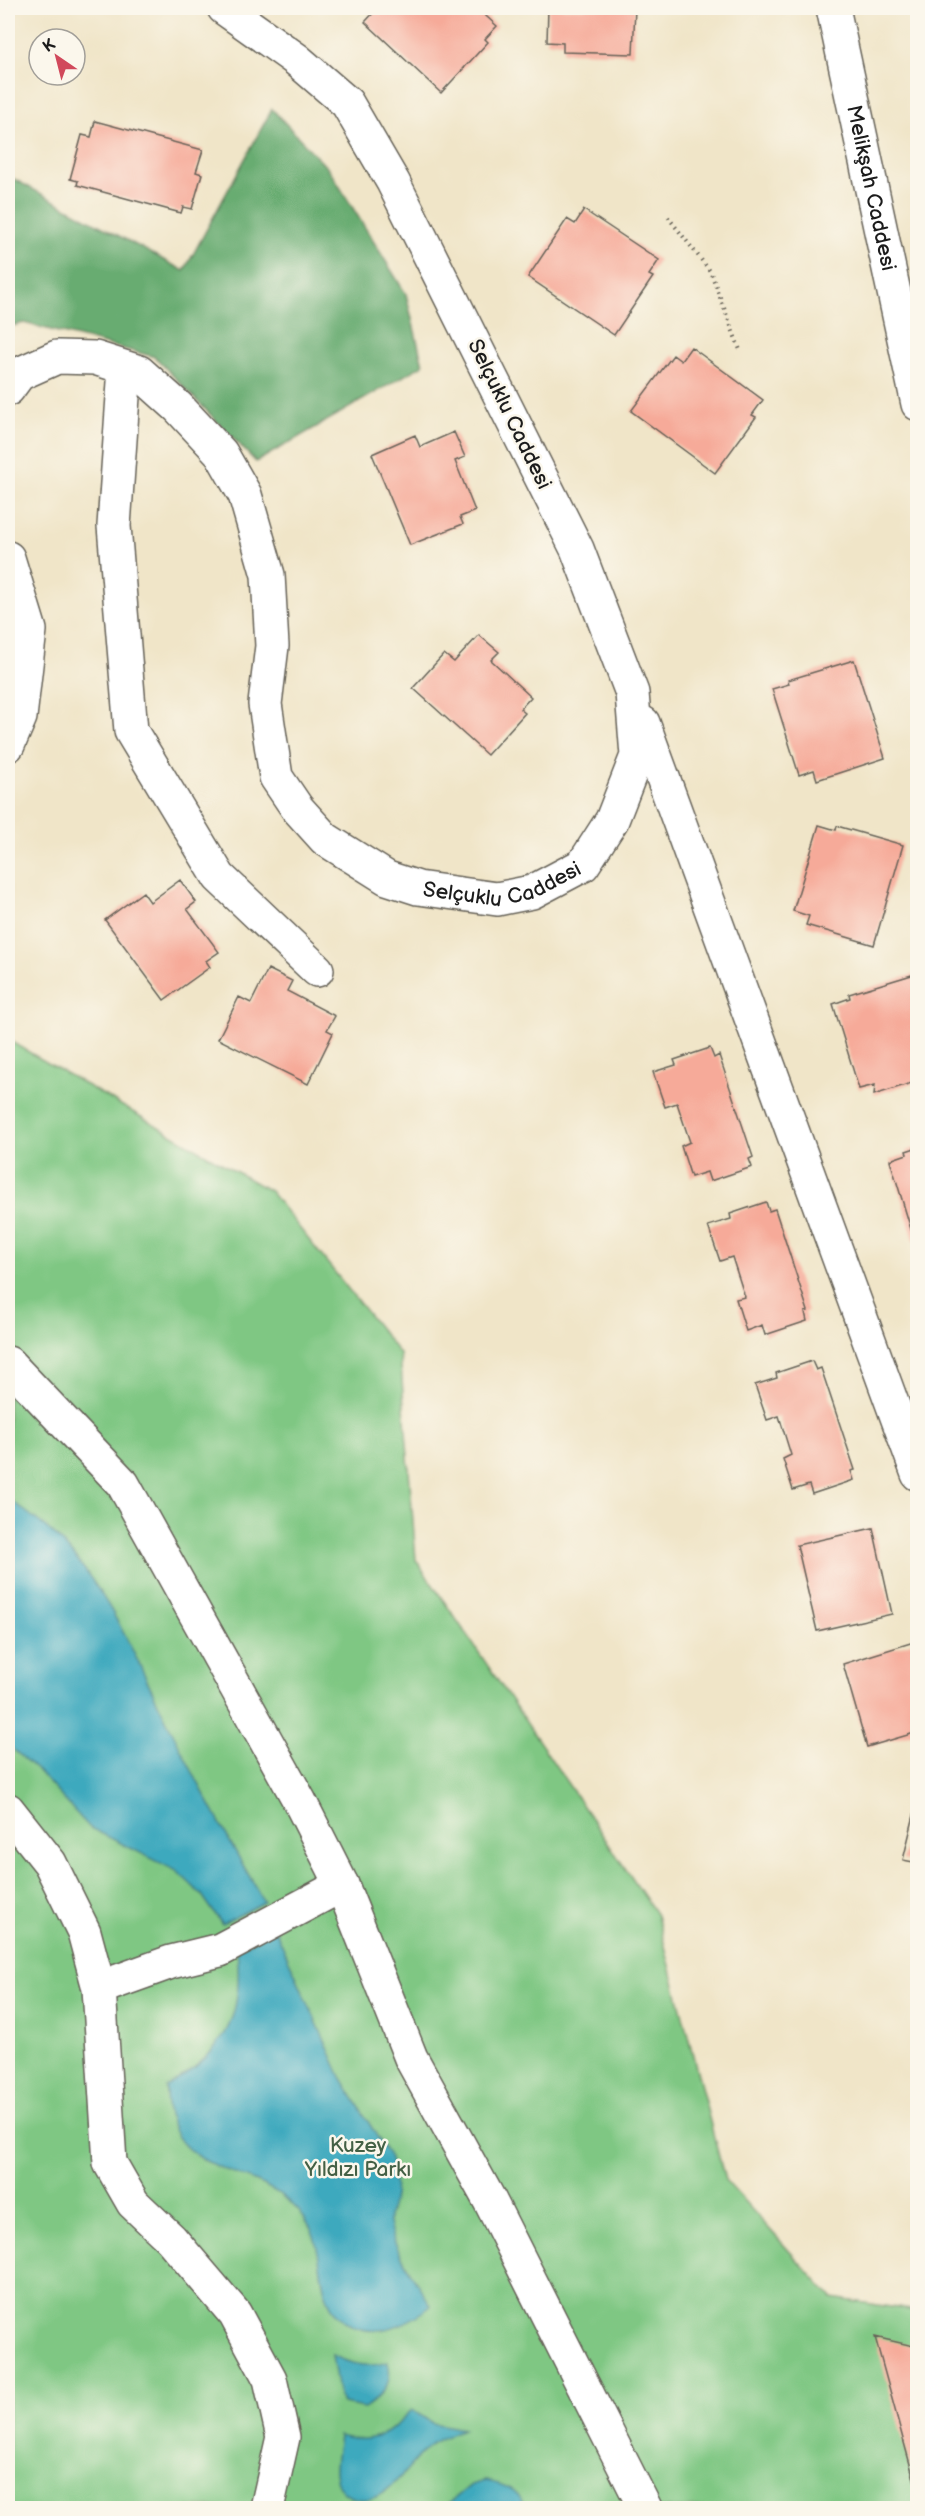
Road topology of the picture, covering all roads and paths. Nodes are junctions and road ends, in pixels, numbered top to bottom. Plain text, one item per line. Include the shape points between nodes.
1 (224, 8) edge
2 (833, 8) edge
3 (668, 217) dead end
4 (740, 350) dead end
5 (125, 368) junction
6 (8, 389) edge
7 (918, 404) edge
8 (8, 558) edge
9 (632, 693) junction
10 (8, 745) edge
11 (317, 970) dead end
12 (8, 1363) edge
13 (918, 1474) edge
14 (8, 1810) edge
15 (342, 1885) junction
16 (99, 1988) junction
17 (267, 2508) edge
18 (645, 2508) edge

1 - 9 street, Selçuklu Caddesi via 297,60 347,103 393,182 577,549
2 - 7 street, Melikşah Caddesi
3 - 4 path via 710,272
5 - 6 street, Selçuklu Caddesi via 95,358 57,357 19,374
5 - 9 street, Selçuklu Caddesi via 139,372 221,453 245,495 268,575 272,645 265,704 276,777 325,839 356,861 387,878 418,888 497,899 532,892 583,865 612,820 637,756
5 - 11 street via 114,526 131,731 219,877
8 - 10 street via 30,630 21,717
9 - 13 street
12 - 15 street via 123,1484 299,1800
14 - 16 street via 50,1863 84,1932
15 - 16 street via 220,1950 171,1962
15 - 18 street via 411,2058 490,2201
16 - 17 street via 110,2163 133,2204 171,2239 235,2314 270,2379 283,2437

